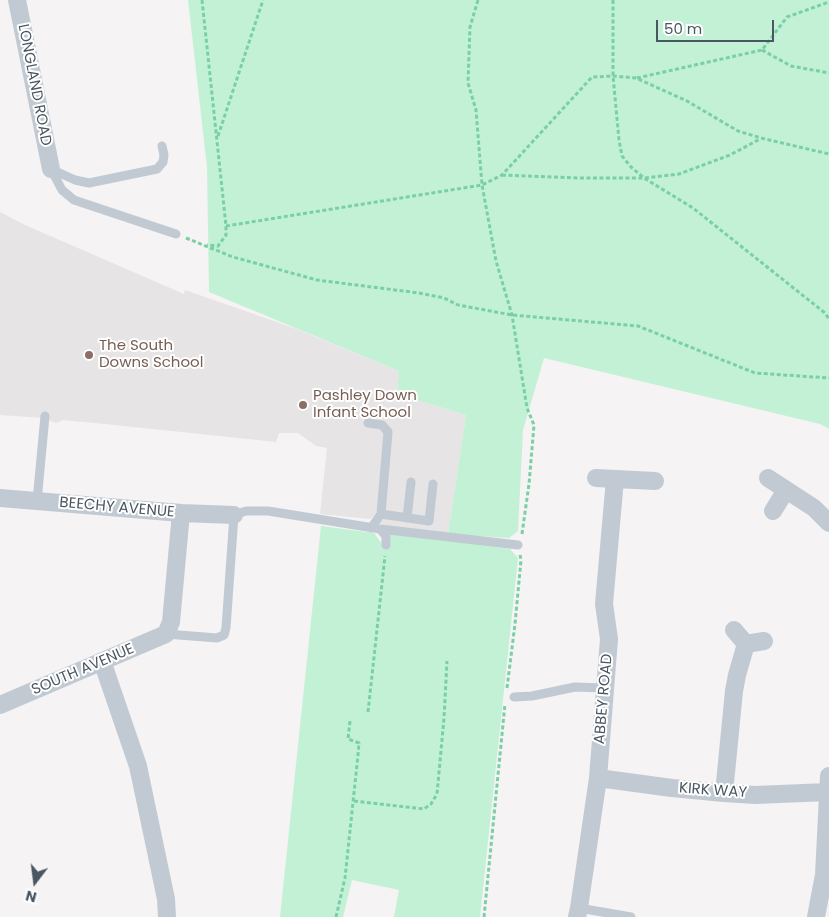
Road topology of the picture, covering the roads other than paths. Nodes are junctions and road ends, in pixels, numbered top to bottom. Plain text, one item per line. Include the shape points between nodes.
1 (18, 0) edge
2 (162, 146) dead end
3 (51, 169) junction
4 (176, 234) road end
5 (45, 416) dead end
6 (368, 423) dead end
7 (596, 478) dead end
8 (768, 478) dead end
9 (615, 480) junction
10 (655, 480) dead end
11 (411, 482) dead end
12 (433, 484) dead end
13 (786, 490) junction
14 (0, 498) edge
15 (37, 501) junction
16 (773, 511) dead end
17 (181, 513) junction
18 (381, 514) junction
19 (234, 515) junction
20 (407, 518) junction
21 (829, 523) edge
22 (375, 528) junction
23 (386, 545) road end
24 (518, 545) road end
25 (734, 630) dead end
26 (166, 634) junction
27 (764, 641) dead end
28 (746, 644) junction
29 (102, 662) junction
30 (604, 688) junction
31 (514, 697) dead end
32 (0, 706) edge
33 (598, 778) junction
34 (829, 784) edge
35 (724, 793) junction
36 (578, 912) edge
37 (167, 917) edge
38 (631, 917) edge
39 (816, 917) edge

1 - 3 street, LONGLAND ROAD
2 - 3 lane via 163,162 157,169 89,184
3 - 4 lane via 62,190 74,200
5 - 15 lane
6 - 18 lane via 382,426 388,432
7 - 9 street
8 - 13 street
9 - 10 street
9 - 30 street, ABBEY ROAD via 604,604 609,639
11 - 20 lane
12 - 20 lane via 429,521
13 - 16 street
13 - 21 street via 814,508
14 - 15 street, BEECHY AVENUE
15 - 17 street, BEECHY AVENUE
17 - 19 street, BEECHY AVENUE
17 - 26 street via 171,622
18 - 20 lane
18 - 22 lane
19 - 22 lane via 246,510 268,511
19 - 26 lane via 224,635 217,638
22 - 23 lane via 386,536
22 - 24 lane
25 - 28 street
26 - 29 street, SOUTH AVENUE
27 - 28 street
28 - 35 street via 734,691
29 - 32 street, SOUTH AVENUE
29 - 37 street via 138,766
30 - 31 lane via 576,687
30 - 33 street, ABBEY ROAD
33 - 35 street, KIRK WAY
33 - 36 street, ABBEY ROAD
34 - 35 street, KIRK WAY via 755,795
34 - 39 street via 824,875
36 - 38 lane

